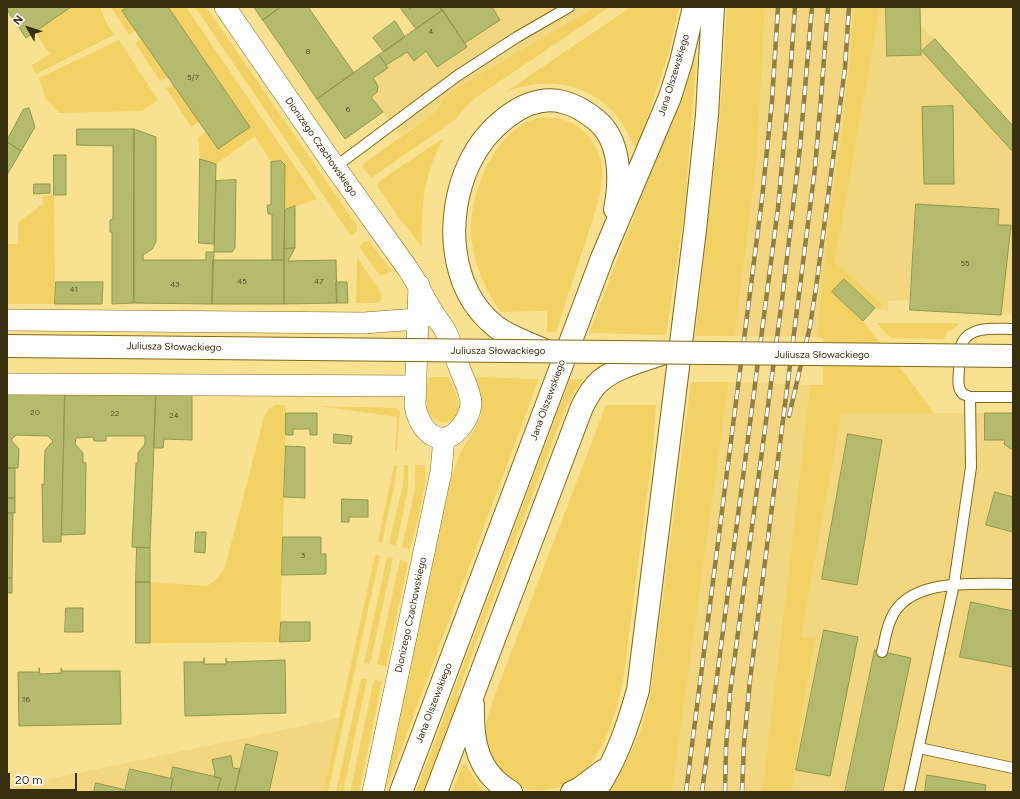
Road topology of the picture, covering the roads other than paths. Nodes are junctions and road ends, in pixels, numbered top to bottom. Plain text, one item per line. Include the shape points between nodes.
1 (225, 7) edge
2 (570, 7) edge
3 (694, 7) edge
4 (713, 7) edge
5 (335, 168) junction
6 (602, 258) junction
7 (426, 316) junction
8 (7, 320) edge
9 (1013, 329) edge
10 (7, 346) edge
11 (546, 351) junction
12 (664, 353) junction
13 (1013, 356) edge
14 (7, 384) edge
15 (416, 386) junction
16 (970, 397) junction
17 (1013, 397) edge
18 (444, 438) junction
19 (954, 584) junction
20 (1013, 584) edge
21 (882, 652) dead end
22 (474, 692) junction
23 (919, 748) junction
24 (611, 764) junction
25 (1013, 768) edge
26 (373, 792) edge
27 (401, 792) edge
28 (436, 792) edge
29 (511, 792) edge
30 (572, 792) edge
31 (595, 792) edge
32 (909, 792) edge

1 - 5 street, Dionizego Czachowskiego
2 - 5 lane via 517,37 457,76
3 - 6 main road, Jana Olszewskiego via 670,97
4 - 24 main road via 707,116 695,230 638,690 629,721
5 - 7 street, Dionizego Czachowskiego via 419,285
6 - 11 main road via 616,207 619,182 618,160 605,131 598,121 587,113 561,101 528,104 513,112 496,126 469,164 460,190 456,213 455,251 462,279 485,316 505,333
6 - 27 main road, Jana Olszewskiego
7 - 8 street via 364,323
7 - 15 street, Dionizego Czachowskiego
7 - 18 street via 446,330 470,398 470,413 459,431
9 - 16 lane via 978,330 961,343 958,387 963,394
10 - 11 main road, Juliusza Słowackiego, bridge
11 - 12 main road, Juliusza Słowackiego, bridge
12 - 13 main road, Juliusza Słowackiego, bridge
12 - 22 main road via 611,373 588,395
14 - 15 street
15 - 18 street, Dionizego Czachowskiego via 415,406 419,422 429,434
16 - 17 lane
16 - 19 lane via 971,467
18 - 26 street, Dionizego Czachowskiego via 441,472
19 - 20 lane
19 - 21 lane via 920,592 907,598 891,618
19 - 23 lane
22 - 28 main road
22 - 29 main road via 472,727 480,761 502,787
23 - 25 lane
23 - 32 lane
24 - 30 main road via 595,778
24 - 31 main road

